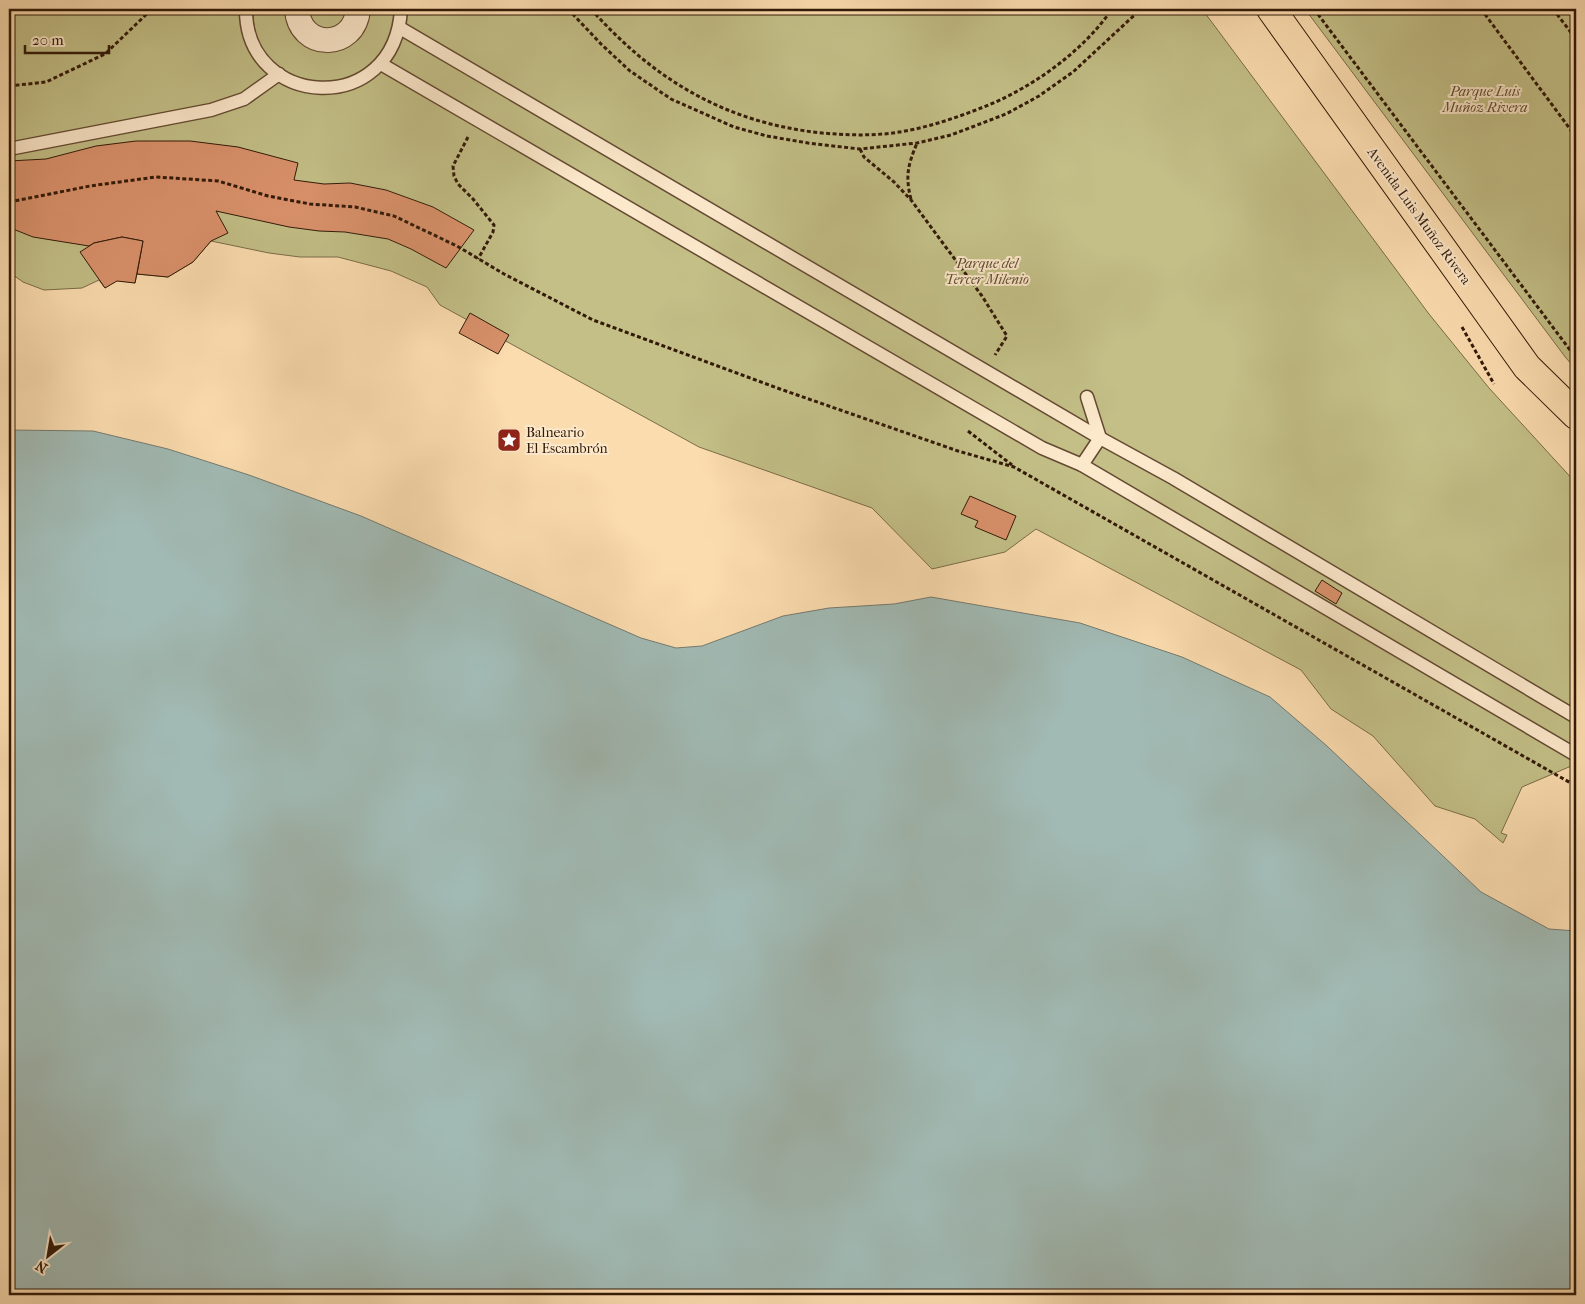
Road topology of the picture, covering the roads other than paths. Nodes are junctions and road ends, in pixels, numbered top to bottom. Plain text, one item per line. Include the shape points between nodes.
1 (246, 9) edge
2 (297, 9) edge
3 (358, 9) edge
4 (402, 9) edge
5 (1271, 9) edge
6 (400, 28) junction
7 (381, 64) junction
8 (279, 74) junction
9 (9, 149) edge
10 (1087, 397) dead end
11 (1576, 415) edge
12 (1100, 438) junction
13 (1082, 466) junction
14 (1576, 717) edge
15 (1576, 755) edge

1 - 8 lane via 253,42 267,64
2 - 3 street via 305,31 323,40 338,38 348,32 354,25
4 - 6 lane
5 - 11 main road, Avenida Luis Muñoz Rivera via 1527,367
6 - 7 lane via 393,48
6 - 12 lane
7 - 8 lane via 354,82 328,88 302,85
7 - 13 lane via 1042,448
8 - 9 lane via 244,99 211,110
10 - 12 lane
12 - 13 lane
12 - 14 lane
13 - 15 lane

